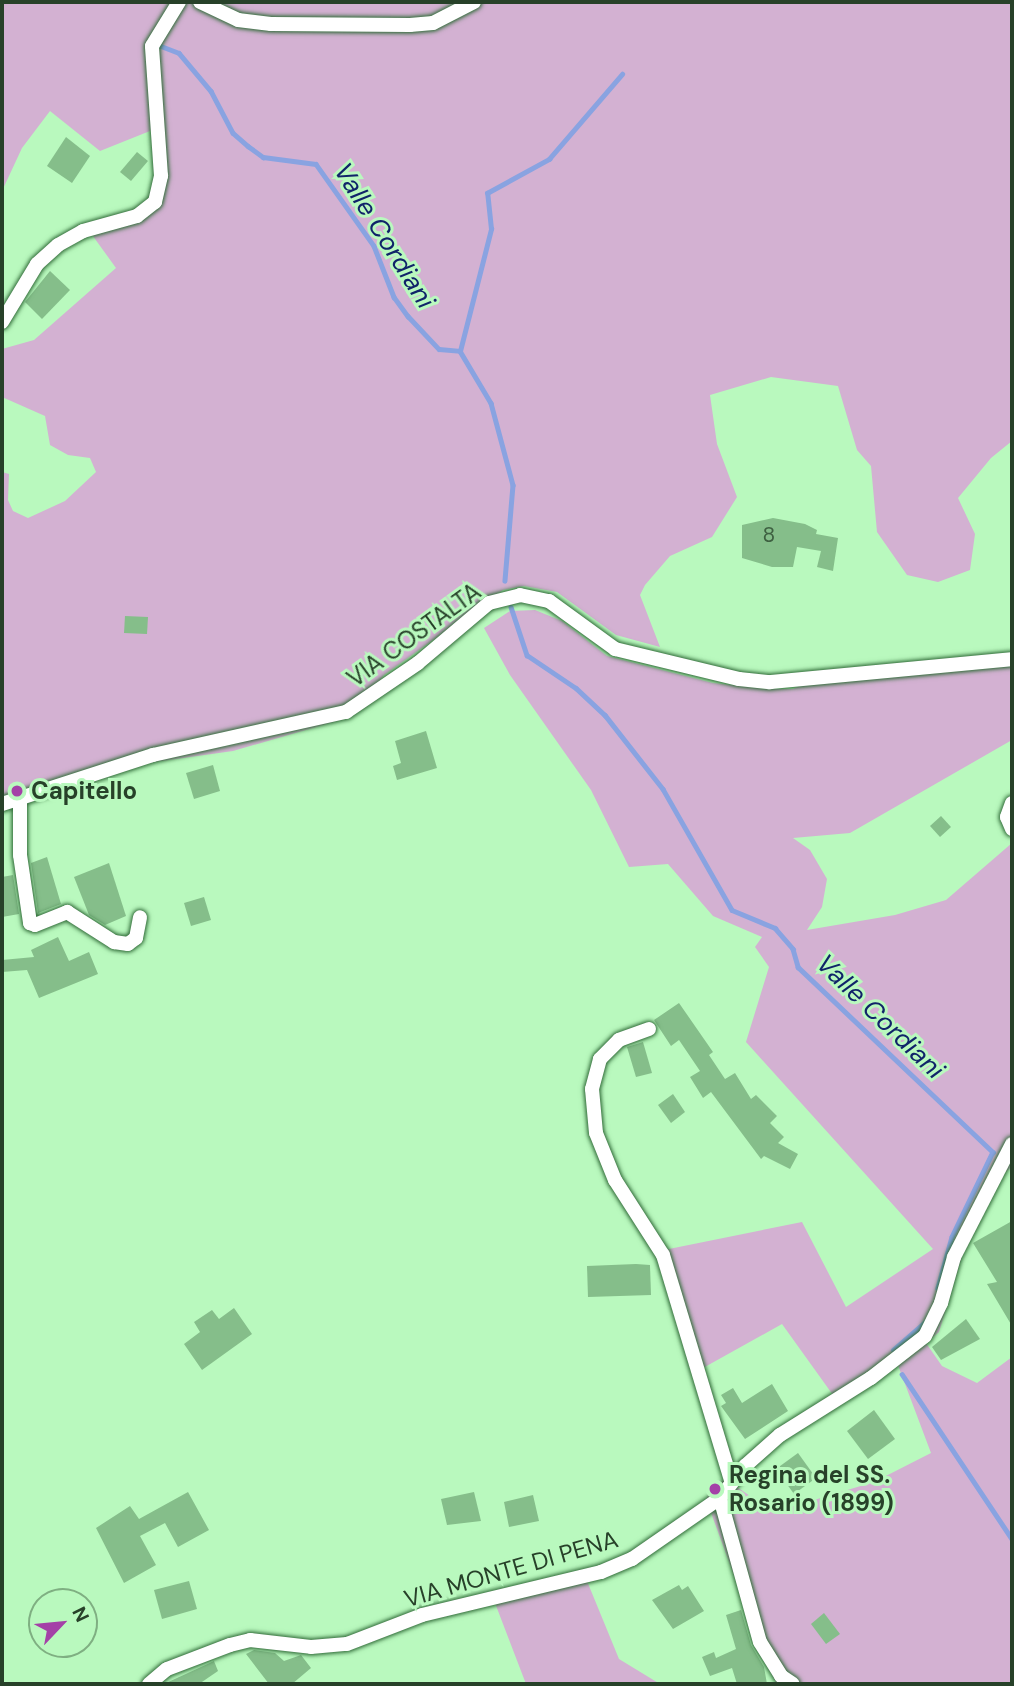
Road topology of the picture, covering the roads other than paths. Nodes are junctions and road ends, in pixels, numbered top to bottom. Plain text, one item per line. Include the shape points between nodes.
1 (179, 2) edge
2 (200, 2) edge
3 (474, 2) edge
4 (2, 322) edge
5 (1012, 659) edge
6 (20, 801) junction
7 (1012, 803) edge
8 (2, 804) edge
9 (1012, 829) edge
10 (140, 917) dead end
11 (649, 1029) dead end
12 (1012, 1144) edge
13 (1012, 1160) edge
14 (997, 1170) junction
15 (731, 1480) junction
16 (720, 1498) junction
17 (149, 1684) edge
18 (793, 1684) edge

1 - 4 street via 152,46 161,176 155,202 137,216 83,231 58,245 37,264
2 - 3 street via 238,20 271,24 410,25 433,23
5 - 6 street, VIA COSTALTA via 770,682 739,679 615,649 549,601 520,596 489,603 418,663 346,712 153,755
6 - 8 street, VIA COSTALTA
6 - 10 street via 20,855 30,923 67,912 114,942 128,944 136,938
7 - 9 street via 1007,817
11 - 15 street via 619,1040 600,1059 592,1089 596,1133 606,1163 663,1255
12 - 14 street
13 - 14 street
14 - 15 street via 954,1257 941,1303 925,1336 871,1378 780,1435
15 - 16 street
16 - 17 street, VIA MONTE DI PENA via 632,1559 601,1572 456,1605 328,1648 250,1640 187,1660
16 - 18 street via 761,1642 781,1676

